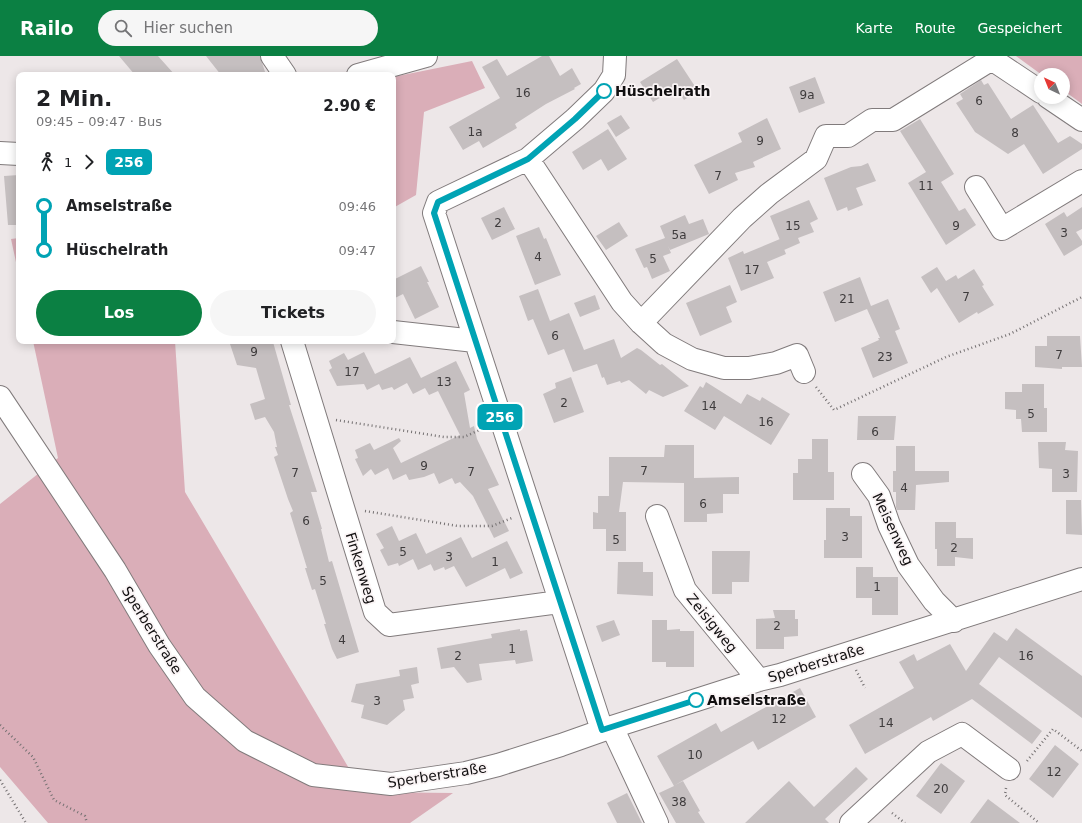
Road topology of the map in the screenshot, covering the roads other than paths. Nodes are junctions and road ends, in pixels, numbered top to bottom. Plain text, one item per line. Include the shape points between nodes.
1 (272, 56) edge
2 (615, 56) edge
3 (420, 57) edge
4 (989, 58) edge
5 (283, 72) edge
6 (368, 72) edge
7 (1034, 87) edge
8 (1058, 104) edge
9 (1082, 120) edge
10 (0, 153) edge
11 (16, 154) edge
12 (528, 159) junction
13 (1082, 180) edge
14 (976, 187) dead end
15 (641, 323) junction
16 (396, 332) edge
17 (474, 341) junction
18 (293, 344) edge
19 (804, 372) road end
20 (0, 397) edge
21 (863, 474) dead end
22 (657, 516) dead end
23 (1082, 579) edge
24 (559, 602) junction
25 (954, 620) junction
26 (759, 680) junction
27 (607, 729) junction
28 (1009, 769) road end
29 (658, 823) edge
30 (851, 823) edge

1 - 5 street
2 - 12 street via 614,75 604,91
3 - 6 street
4 - 7 street
4 - 15 street via 893,120 872,120 848,136 826,136 816,159 742,218
8 - 9 street
10 - 11 street
12 - 15 street via 622,302
12 - 17 street via 438,202 434,213
13 - 14 street via 1002,229
15 - 19 street via 664,344 692,359 724,368 749,368 776,363 797,355
16 - 17 street
17 - 24 street
18 - 24 street, Finkenweg via 375,612 389,625
20 - 27 street, Sperberstraße via 115,570 158,645 195,697 245,741 314,775 391,784 466,773 498,765
21 - 25 street, Meisenweg via 879,496 889,525 908,565 934,600
22 - 26 street, Zeisigweg via 686,590
23 - 25 street, Sperberstraße
24 - 27 street
25 - 26 street, Sperberstraße
26 - 27 street, Sperberstraße
27 - 29 street
28 - 30 street via 962,734 928,752

